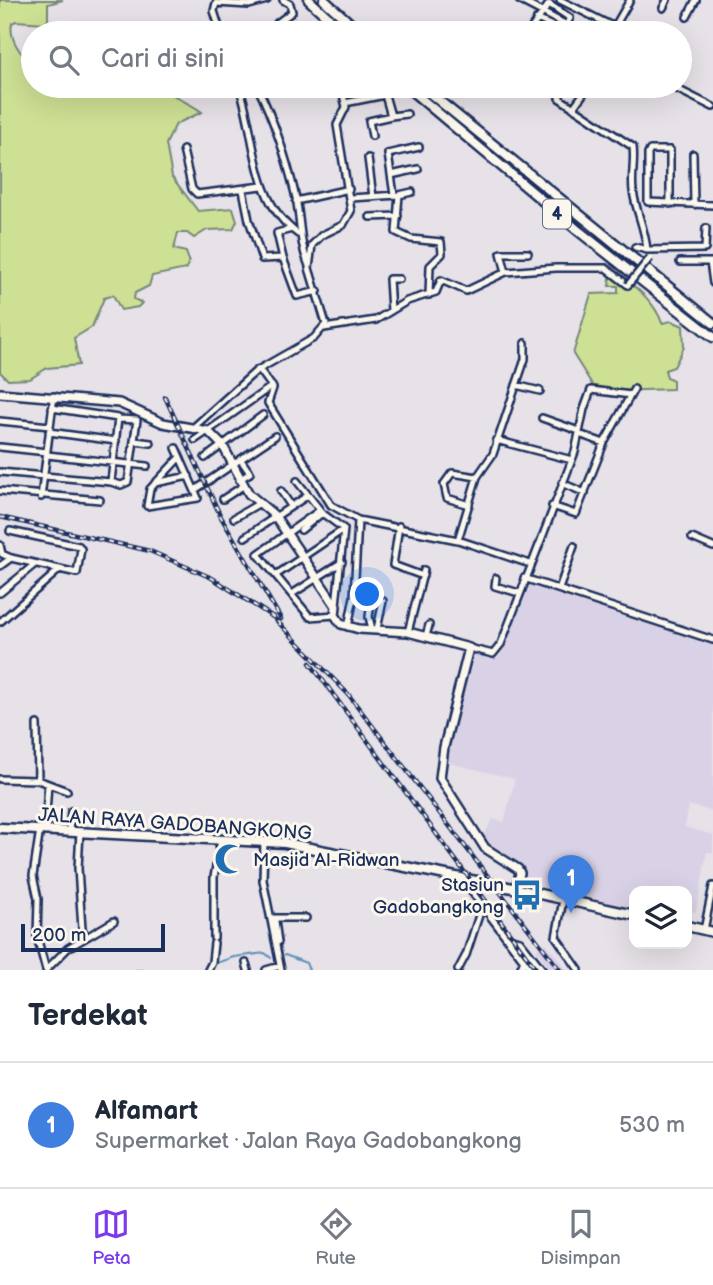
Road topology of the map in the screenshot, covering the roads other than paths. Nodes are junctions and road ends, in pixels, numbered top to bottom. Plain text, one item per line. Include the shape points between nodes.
1 (267, 0) edge
2 (283, 0) edge
3 (309, 0) edge
4 (324, 0) edge
5 (519, 0) edge
6 (560, 0) edge
7 (630, 0) edge
8 (667, 0) edge
9 (696, 0) edge
10 (290, 2) edge
11 (663, 8) dead end
12 (542, 11) junction
13 (687, 17) dead end
14 (537, 19) joint
15 (217, 21) edge
16 (280, 21) edge
17 (332, 21) edge
18 (348, 21) edge
19 (541, 21) edge
20 (560, 21) edge
21 (568, 21) edge
22 (597, 21) edge
23 (618, 21) edge
24 (692, 96) edge
25 (243, 98) edge
26 (264, 98) edge
27 (344, 98) edge
28 (370, 98) edge
29 (386, 98) edge
30 (420, 98) edge
31 (436, 98) edge
32 (559, 98) edge
33 (580, 98) edge
34 (345, 103) junction
35 (713, 107) edge
36 (573, 108) junction
37 (407, 114) dead end
38 (391, 116) junction
39 (372, 135) dead end
40 (419, 147) dead end
41 (183, 150) dead end
42 (693, 154) dead end
43 (368, 158) dead end
44 (418, 169) dead end
45 (391, 175) junction
46 (261, 186) junction
47 (349, 189) junction
48 (243, 190) junction
49 (412, 192) dead end
50 (397, 195) junction
51 (373, 197) junction
52 (350, 198) junction
53 (296, 201) junction
54 (670, 204) junction
55 (694, 205) junction
56 (713, 205) edge
57 (398, 216) junction
58 (370, 218) dead end
59 (706, 228) dead end
60 (292, 229) junction
61 (298, 234) junction
62 (647, 250) junction
63 (528, 253) dead end
64 (284, 258) junction
65 (680, 262) dead end
66 (711, 262) edge
67 (309, 268) junction
68 (506, 272) junction
69 (399, 279) dead end
70 (713, 284) edge
71 (318, 291) junction
72 (429, 295) junction
73 (391, 311) junction
74 (713, 323) edge
75 (324, 328) junction
76 (713, 337) edge
77 (525, 343) dead end
78 (259, 369) junction
79 (516, 385) junction
80 (272, 386) junction
81 (540, 391) dead end
82 (0, 393) edge
83 (54, 396) junction
84 (52, 408) junction
85 (263, 415) dead end
86 (542, 418) dead end
87 (118, 419) junction
88 (0, 421) edge
89 (195, 426) junction
90 (50, 429) junction
91 (208, 431) junction
92 (579, 432) junction
93 (275, 436) dead end
94 (195, 440) dead end
95 (496, 440) junction
96 (117, 441) junction
97 (135, 441) junction
98 (151, 443) dead end
99 (604, 443) junction
100 (223, 446) junction
101 (0, 447) edge
102 (176, 448) dead end
103 (47, 453) junction
104 (180, 457) junction
105 (205, 457) dead end
106 (241, 460) junction
107 (572, 460) junction
108 (114, 462) junction
109 (132, 465) junction
110 (147, 466) dead end
111 (231, 467) junction
112 (0, 472) edge
113 (44, 476) junction
114 (189, 476) junction
115 (477, 477) junction
116 (297, 481) dead end
117 (111, 482) junction
118 (155, 483) junction
119 (241, 483) junction
120 (562, 483) junction
121 (195, 490) junction
122 (0, 491) edge
123 (281, 491) dead end
124 (584, 493) junction
125 (307, 496) junction
126 (41, 497) junction
127 (223, 499) dead end
128 (100, 500) dead end
129 (258, 504) junction
130 (469, 505) junction
131 (291, 506) junction
132 (552, 506) junction
133 (275, 516) junction
134 (234, 518) dead end
135 (358, 520) junction
136 (399, 526) junction
137 (344, 529) junction
138 (10, 531) dead end
139 (290, 536) junction
140 (245, 537) dead end
141 (692, 538) dead end
142 (458, 540) junction
143 (0, 545) edge
144 (574, 546) dead end
145 (713, 547) edge
146 (303, 556) junction
147 (11, 558) junction
148 (342, 562) junction
149 (35, 564) junction
150 (530, 564) junction
151 (0, 566) edge
152 (60, 569) junction
153 (276, 575) junction
154 (316, 578) junction
155 (496, 578) dead end
156 (524, 579) junction
157 (559, 589) junction
158 (0, 593) edge
159 (519, 593) junction
160 (292, 594) junction
161 (372, 601) dead end
162 (383, 601) dead end
163 (336, 606) junction
164 (335, 615) junction
165 (0, 622) edge
166 (429, 625) dead end
167 (348, 627) junction
168 (374, 629) junction
169 (408, 632) junction
170 (426, 636) junction
171 (713, 640) edge
172 (470, 648) junction
173 (37, 724) dead end
174 (0, 779) edge
175 (38, 780) junction
176 (48, 784) junction
177 (67, 791) dead end
178 (71, 811) dead end
179 (0, 828) edge
180 (43, 829) junction
181 (69, 831) junction
182 (80, 832) junction
183 (221, 840) junction
184 (264, 846) junction
185 (461, 878) junction
186 (713, 886) edge
187 (514, 889) junction
188 (563, 900) junction
189 (482, 906) junction
190 (629, 914) edge
191 (274, 918) junction
192 (306, 918) dead end
193 (114, 921) dead end
194 (708, 931) edge
195 (86, 937) junction
196 (506, 937) junction
197 (528, 950) junction
198 (523, 960) junction
199 (210, 966) edge
200 (280, 968) edge
201 (47, 970) edge
202 (266, 970) edge
203 (458, 970) edge
204 (520, 970) edge
205 (531, 970) edge
206 (543, 970) edge
207 (579, 970) edge

1 - 15 street via 242,5 216,3
2 - 10 street
3 - 17 highway
4 - 18 highway
5 - 12 street
6 - 22 street
7 - 23 street
8 - 11 street
9 - 13 street
10 - 16 street via 292,14
12 - 14 street
12 - 20 street
12 - 21 street via 552,4 570,16
14 - 19 street
24 - 35 street
25 - 46 street
26 - 53 street
27 - 34 street
28 - 34 street
29 - 38 street
30 - 76 highway, 4
31 - 74 highway, 4
32 - 36 street
33 - 36 street
34 - 47 street via 337,125
36 - 62 street via 633,146 633,190
37 - 38 street
38 - 39 street via 371,120
40 - 45 street via 388,154
41 - 48 street via 194,193
42 - 55 street
43 - 51 street
44 - 45 street
45 - 50 street
46 - 48 street
46 - 60 street
47 - 52 street
47 - 53 street
48 - 64 street via 262,259
49 - 50 street
50 - 51 street
50 - 57 street
51 - 52 street
52 - 67 street via 347,221 312,245
53 - 61 street
54 - 54 street via 670,150 650,150 647,200
54 - 55 street
55 - 56 street
57 - 58 street
57 - 72 street via 399,234 442,244 442,254 431,263
59 - 62 street via 705,249
60 - 61 street
60 - 64 street via 277,233
61 - 67 street
62 - 68 street, bridge via 635,246 650,258 628,285 606,268
63 - 68 street via 501,253
64 - 71 street via 297,296
65 - 66 street
66 - 70 street
67 - 71 street
68 - 72 street via 469,291 441,280 439,290
69 - 73 street via 389,279
71 - 75 street
72 - 73 street
73 - 75 street via 376,320
75 - 78 street
77 - 79 street
78 - 80 street
78 - 89 street
79 - 81 street
79 - 95 street
80 - 91 street
80 - 135 street via 268,403 305,467 331,505
82 - 83 main road
83 - 84 street
83 - 89 main road via 119,403 163,423
84 - 87 street
84 - 90 street
85 - 100 street
86 - 92 street
87 - 96 street
87 - 97 street via 137,420
88 - 90 street
89 - 91 main road
90 - 96 street
90 - 103 street
91 - 94 street
91 - 100 main road
92 - 99 street
92 - 99 street via 591,390 632,392
92 - 107 street
93 - 106 street
95 - 107 street
95 - 115 street
96 - 108 street
97 - 98 street
97 - 109 street
99 - 124 street
100 - 105 street
100 - 111 main road
101 - 103 street
102 - 104 street
103 - 108 street
103 - 113 street
104 - 114 street
104 - 118 street
106 - 111 street
106 - 119 street via 250,473
107 - 120 street
108 - 109 street
108 - 117 street
109 - 110 street
109 - 117 street via 128,482
111 - 119 main road
111 - 121 street
112 - 113 street
113 - 117 street
113 - 126 street
114 - 118 street
114 - 121 street
115 - 130 street
115 - 130 street via 452,473 444,484 447,498
116 - 125 street
118 - 121 street via 146,497 149,507 198,498
119 - 127 street
119 - 129 main road
120 - 124 street
120 - 132 street
122 - 126 street
123 - 131 street
124 - 132 street via 574,515
125 - 131 street
125 - 139 street via 323,508
126 - 128 street
129 - 133 main road
129 - 134 street
130 - 142 street
131 - 133 street
132 - 150 street
133 - 139 main road
133 - 140 street
135 - 136 street
135 - 167 street
136 - 142 street
136 - 169 street via 394,565 423,573
137 - 139 street via 322,513
137 - 146 street
137 - 148 street
138 - 152 street via 79,546 77,573
139 - 146 main road
139 - 153 street via 258,554
141 - 145 street
142 - 150 street
143 - 147 street via 2,554
144 - 157 street
146 - 153 street
146 - 154 main road
147 - 149 street
147 - 151 street
148 - 154 street
148 - 163 street
149 - 152 street
149 - 158 street
150 - 156 street
152 - 165 street
153 - 160 street
154 - 160 street
154 - 163 main road
155 - 159 street via 494,585
156 - 157 street
156 - 159 street
157 - 171 street
159 - 172 street via 497,652
160 - 164 street via 310,617
161 - 168 street via 369,617
162 - 168 street
163 - 164 main road
164 - 167 main road
166 - 170 street
167 - 168 main road
168 - 169 main road
169 - 170 main road
170 - 172 main road
172 - 187 main road via 440,778 485,848 518,869
173 - 175 street
174 - 175 street
175 - 176 street
176 - 177 street
176 - 180 street
178 - 181 street
179 - 180 highway, JALAN RAYA GADOBANGKONG
180 - 181 highway, JALAN RAYA GADOBANGKONG
180 - 201 street via 33,876 37,937
181 - 182 highway, JALAN RAYA GADOBANGKONG
182 - 183 highway, JALAN RAYA GADOBANGKONG
182 - 195 street via 78,867
183 - 184 highway, JALAN RAYA GADOBANGKONG
183 - 199 street via 214,877
184 - 185 highway, JALAN RAYA GADOBANGKONG via 299,846
184 - 191 street
184 - 200 street via 263,880
185 - 187 highway, JALAN RAYA GADOBANGKONG, bridge
185 - 189 street
186 - 194 street
187 - 188 highway, JALAN RAYA GADOBANGKONG
188 - 190 highway, JALAN RAYA GADOBANGKONG
188 - 207 street via 556,937
189 - 196 street
189 - 203 street
191 - 192 street
191 - 200 street
193 - 195 street
195 - 201 street via 62,952
196 - 197 street via 520,941
196 - 198 street
197 - 198 street
197 - 206 street
198 - 204 street
198 - 205 street
200 - 202 street

